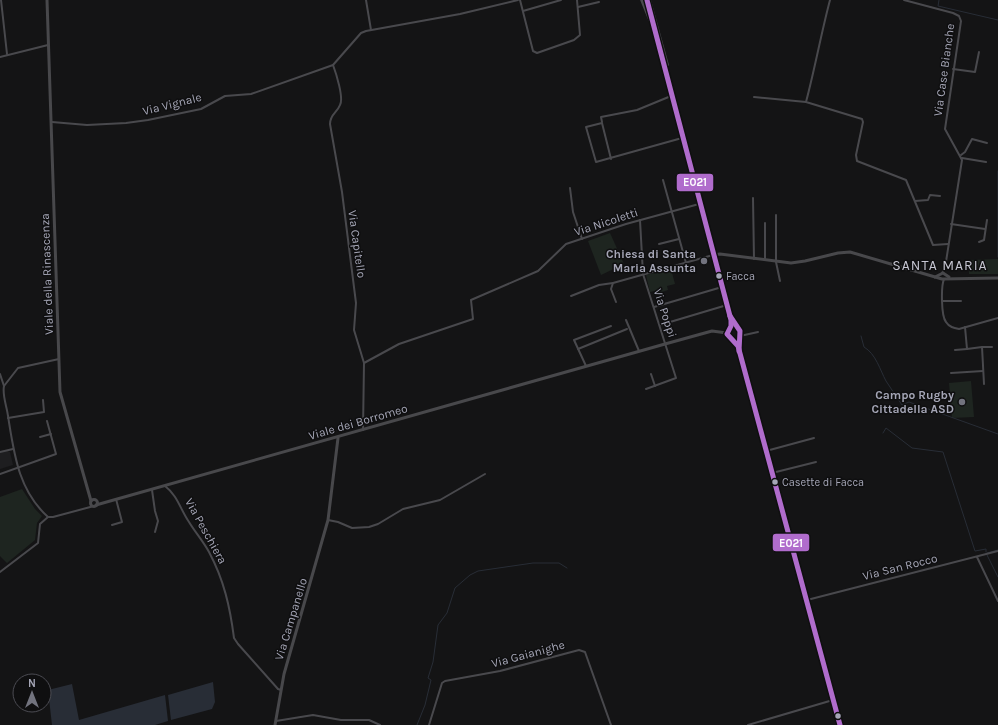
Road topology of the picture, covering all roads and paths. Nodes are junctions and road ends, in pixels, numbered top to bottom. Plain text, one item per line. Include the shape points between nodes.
1 (1, 0) edge
2 (48, 0) edge
3 (366, 0) edge
4 (519, 0) edge
5 (561, 0) edge
6 (577, 0) edge
7 (642, 0) edge
8 (646, 0) edge
9 (650, 0) edge
10 (830, 0) edge
11 (904, 0) edge
12 (600, 2) dead end
13 (578, 7) junction
14 (523, 11) junction
15 (1, 12) edge
16 (653, 27) junction
17 (371, 30) junction
18 (50, 44) junction
19 (978, 52) dead end
20 (7, 54) junction
21 (0, 56) edge
22 (333, 65) junction
23 (668, 65) dead end
24 (953, 69) junction
25 (671, 96) junction
26 (754, 97) dead end
27 (806, 102) junction
28 (52, 122) junction
29 (602, 123) junction
30 (682, 138) junction
31 (987, 143) dead end
32 (961, 155) junction
33 (962, 158) junction
34 (611, 159) junction
35 (986, 162) dead end
36 (663, 180) dead end
37 (570, 188) dead end
38 (940, 196) dead end
39 (753, 198) dead end
40 (916, 201) junction
41 (700, 204) junction
42 (671, 212) junction
43 (776, 215) dead end
44 (640, 220) junction
45 (987, 220) dead end
46 (765, 223) dead end
47 (951, 224) junction
48 (985, 230) junction
49 (582, 239) junction
50 (679, 239) junction
51 (979, 242) dead end
52 (659, 244) dead end
53 (948, 244) junction
54 (713, 255) junction
55 (724, 255) junction
56 (754, 259) junction
57 (715, 260) junction
58 (766, 261) junction
59 (776, 262) junction
60 (686, 263) junction
61 (643, 274) junction
62 (943, 276) junction
63 (998, 278) edge
64 (780, 281) dead end
65 (613, 283) junction
66 (722, 287) junction
67 (571, 296) dead end
68 (943, 301) junction
69 (961, 301) dead end
70 (616, 302) dead end
71 (727, 305) junction
72 (654, 307) junction
73 (998, 318) edge
74 (626, 320) dead end
75 (731, 320) junction
76 (660, 325) junction
77 (611, 326) dead end
78 (965, 327) junction
79 (736, 328) junction
80 (627, 329) dead end
81 (730, 329) junction
82 (758, 332) dead end
83 (727, 333) junction
84 (739, 337) junction
85 (732, 340) junction
86 (665, 344) junction
87 (738, 346) junction
88 (992, 346) dead end
89 (982, 347) junction
90 (967, 348) junction
91 (578, 349) junction
92 (955, 350) dead end
93 (639, 351) junction
94 (59, 359) junction
95 (364, 363) junction
96 (586, 366) junction
97 (983, 371) junction
98 (951, 373) dead end
99 (0, 374) edge
100 (651, 374) dead end
101 (984, 384) dead end
102 (4, 386) junction
103 (655, 386) junction
104 (646, 389) dead end
105 (43, 400) dead end
106 (8, 418) junction
107 (47, 422) dead end
108 (363, 430) junction
109 (51, 434) junction
110 (40, 437) dead end
111 (338, 438) junction
112 (814, 438) dead end
113 (13, 449) junction
114 (766, 451) junction
115 (0, 452) edge
116 (816, 462) dead end
117 (17, 467) junction
118 (772, 473) junction
119 (0, 474) edge
120 (485, 474) dead end
121 (165, 486) junction
122 (152, 490) junction
123 (116, 500) junction
124 (94, 502) junction
125 (48, 517) junction
126 (328, 520) junction
127 (112, 525) dead end
128 (155, 532) dead end
129 (998, 551) edge
130 (977, 557) junction
131 (0, 572) edge
132 (806, 600) junction
133 (998, 601) edge
134 (281, 690) junction
135 (833, 700) junction
136 (276, 721) junction
137 (275, 725) edge
138 (380, 725) edge
139 (429, 725) edge
140 (611, 725) edge
141 (748, 725) edge
142 (840, 725) edge

1 - 15 street
2 - 18 main road, Viale della Rinascenza
3 - 17 street
4 - 14 street
4 - 17 street
5 - 14 street
6 - 13 street
7 - 16 main road
8 - 16 main road
9 - 23 street
10 - 27 street
11 - 24 street, Via Case Bianche via 953,12 959,16 960,25
12 - 13 street
13 - 14 street via 580,32 577,38 537,53 533,51
15 - 20 street
16 - 25 main road
17 - 22 street, Via Vignale via 361,33
18 - 20 street
18 - 28 main road, Viale della Rinascenza
19 - 24 street via 975,72
20 - 21 street
22 - 28 street, Via Vignale via 251,94 225,96 201,109 148,120 101,124
22 - 95 street, Via Capitello via 342,100 340,107 331,115 330,124 342,192 356,303 354,330
24 - 32 street, Via Case Bianche via 945,129
25 - 29 street via 637,110 601,117
25 - 30 main road
26 - 27 street
27 - 40 street via 862,119 857,161 902,177
28 - 94 main road, Viale della Rinascenza
29 - 34 street
29 - 34 street via 586,127 595,161
30 - 34 street
30 - 41 main road
31 - 32 street via 972,140
32 - 33 street, Via Case Bianche
33 - 35 street
33 - 47 street, Via Case Bianche
36 - 42 street
37 - 49 street via 573,212
38 - 40 street via 930,195 928,200
39 - 56 street
40 - 53 street via 933,245
41 - 42 street, Via Nicoletti
41 - 54 main road
42 - 44 street, Via Nicoletti
42 - 50 street
43 - 59 street
44 - 49 street, Via Nicoletti
44 - 61 street, Via Poppi
45 - 48 street
46 - 58 street
47 - 48 street
47 - 53 street, Via Case Bianche
48 - 51 street via 984,240
49 - 95 street, Via Nicoletti via 562,247 538,271 471,300 473,319 399,344
50 - 52 street
50 - 60 street
53 - 62 street, Via Case Bianche
54 - 55 main road
54 - 57 main road
54 - 60 street
55 - 56 main road
55 - 57 main road
56 - 58 main road
57 - 66 main road
58 - 59 main road
59 - 62 main road via 805,262 822,256 850,252 935,277
59 - 64 street
60 - 61 street
61 - 65 street
61 - 72 street, Via Poppi
62 - 63 main road
62 - 68 street
65 - 67 street via 599,284
65 - 70 street via 611,289
66 - 71 main road
66 - 72 street
68 - 69 street
68 - 78 street via 943,316 946,323 953,328
71 - 75 main road
71 - 76 street
72 - 76 street, Via Poppi
73 - 78 street
74 - 93 street
75 - 79 main road
75 - 81 main road
76 - 86 street, Via Poppi
77 - 91 street via 574,340
78 - 90 street
79 - 81 main road
79 - 84 main road via 740,331
80 - 91 street
81 - 83 main road
82 - 84 street
83 - 85 main road
83 - 86 main road via 712,331
84 - 85 main road
84 - 87 main road
85 - 87 main road
86 - 93 main road
86 - 103 street, Via Poppi via 676,378
87 - 114 main road
88 - 89 street
89 - 90 street
89 - 97 street
90 - 92 street
91 - 96 street
93 - 96 main road
94 - 102 street via 18,368
94 - 124 main road, Viale della Rinascenza via 62,406
95 - 108 street, Via Capitello
96 - 108 main road, Viale dei Borromeo
97 - 98 street
97 - 101 street
99 - 102 street
100 - 103 street
102 - 106 street
103 - 104 street, Via Poppi
105 - 106 street via 44,412
106 - 113 street
107 - 109 street
108 - 111 main road, Viale dei Borromeo
109 - 110 street
109 - 117 street via 56,454
111 - 121 main road, Viale dei Borromeo
111 - 126 main road, Via Campanello
112 - 114 street
113 - 115 street
113 - 117 street
114 - 118 main road
116 - 118 street
117 - 119 street
117 - 125 street via 29,495
118 - 132 main road
120 - 126 street via 440,500 403,509 369,527 352,528
121 - 122 main road, Viale dei Borromeo
121 - 134 street, Via Peschiera via 176,497 216,566 226,592 234,638
122 - 123 main road, Viale dei Borromeo
122 - 128 street via 158,521
123 - 124 main road, Viale dei Borromeo
123 - 127 street via 122,522
124 - 125 street via 89,507
125 - 131 street via 40,524 38,543
126 - 134 main road, Via Campanello
129 - 130 street, Via San Rocco
130 - 132 street, Via San Rocco
130 - 133 street
132 - 135 main road
134 - 136 main road, Via Campanello
135 - 141 street
135 - 142 main road
136 - 137 main road, Via Campanello
136 - 138 street via 313,715 341,720 369,720
139 - 140 street, Via Gaianighe via 445,681 492,673 579,650 585,652

